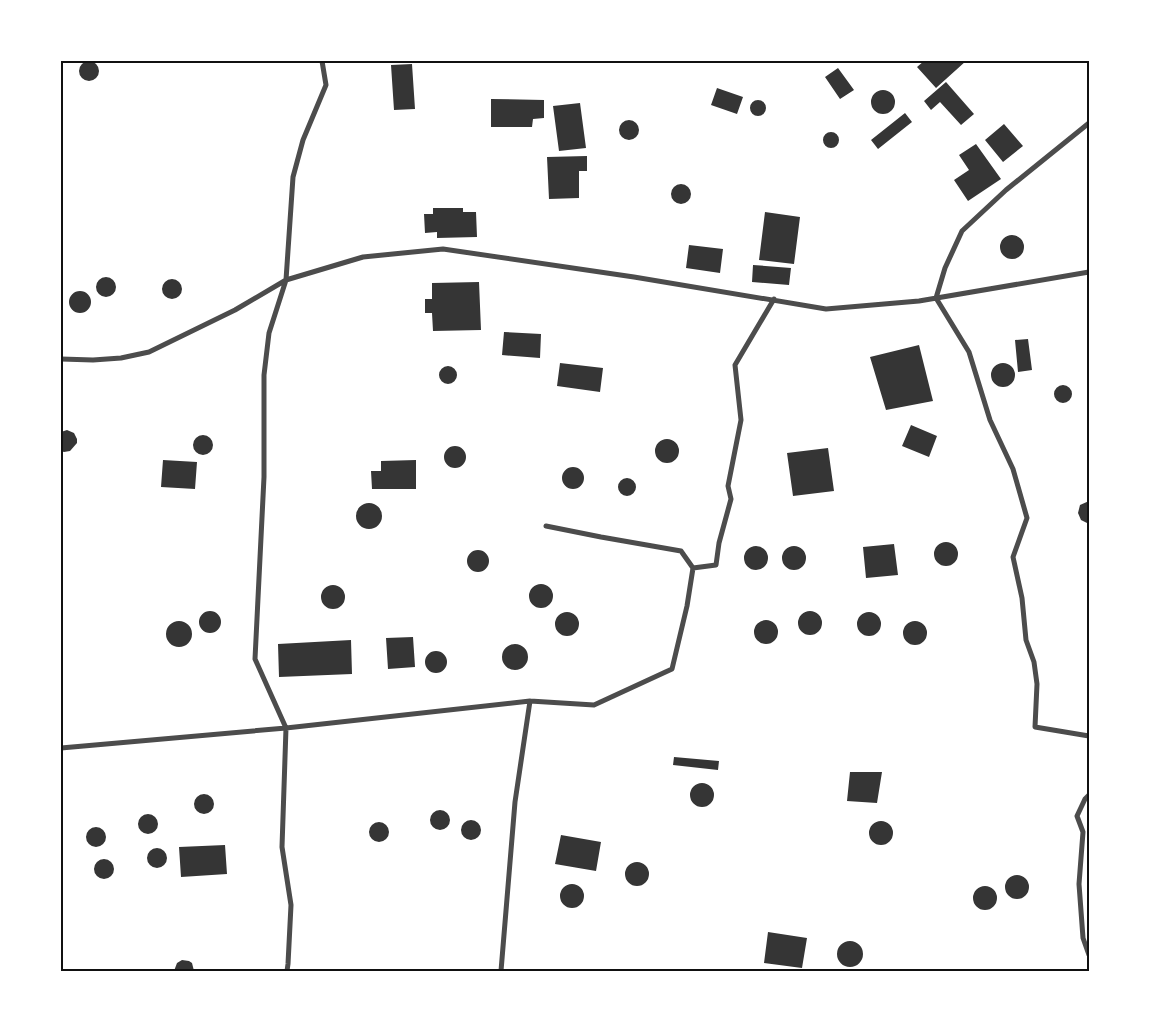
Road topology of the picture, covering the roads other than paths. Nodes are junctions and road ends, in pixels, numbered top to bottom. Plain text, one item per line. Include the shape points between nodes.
1 (322, 61) edge
2 (1089, 123) edge
3 (1089, 272) edge
4 (286, 280) junction
5 (936, 298) junction
6 (774, 299) junction
7 (61, 358) edge
8 (546, 526) dead end
9 (693, 568) junction
10 (530, 701) junction
11 (286, 728) junction
12 (1089, 736) edge
13 (61, 748) edge
14 (1089, 795) edge
15 (1089, 955) edge
16 (287, 971) edge
17 (502, 971) edge

1 - 4 street via 326,85 303,140 293,177
2 - 5 street via 1006,190 962,231 944,268
3 - 5 street
4 - 6 street via 363,257 443,249
4 - 7 street via 235,310 148,352 93,360
4 - 11 street via 269,333 264,375 264,477 255,659
5 - 6 street via 826,309
5 - 12 street via 969,352 990,420 1013,469 1027,518 1013,557 1022,598 1026,640 1037,684 1035,727
6 - 9 street via 735,365 741,420 728,486 731,499 716,565
8 - 9 street via 681,551
9 - 10 street via 672,669 594,705
10 - 11 street
10 - 17 street via 515,802
11 - 13 street
11 - 16 street via 282,847 292,906
14 - 15 street via 1077,816 1083,832 1078,884 1083,938

